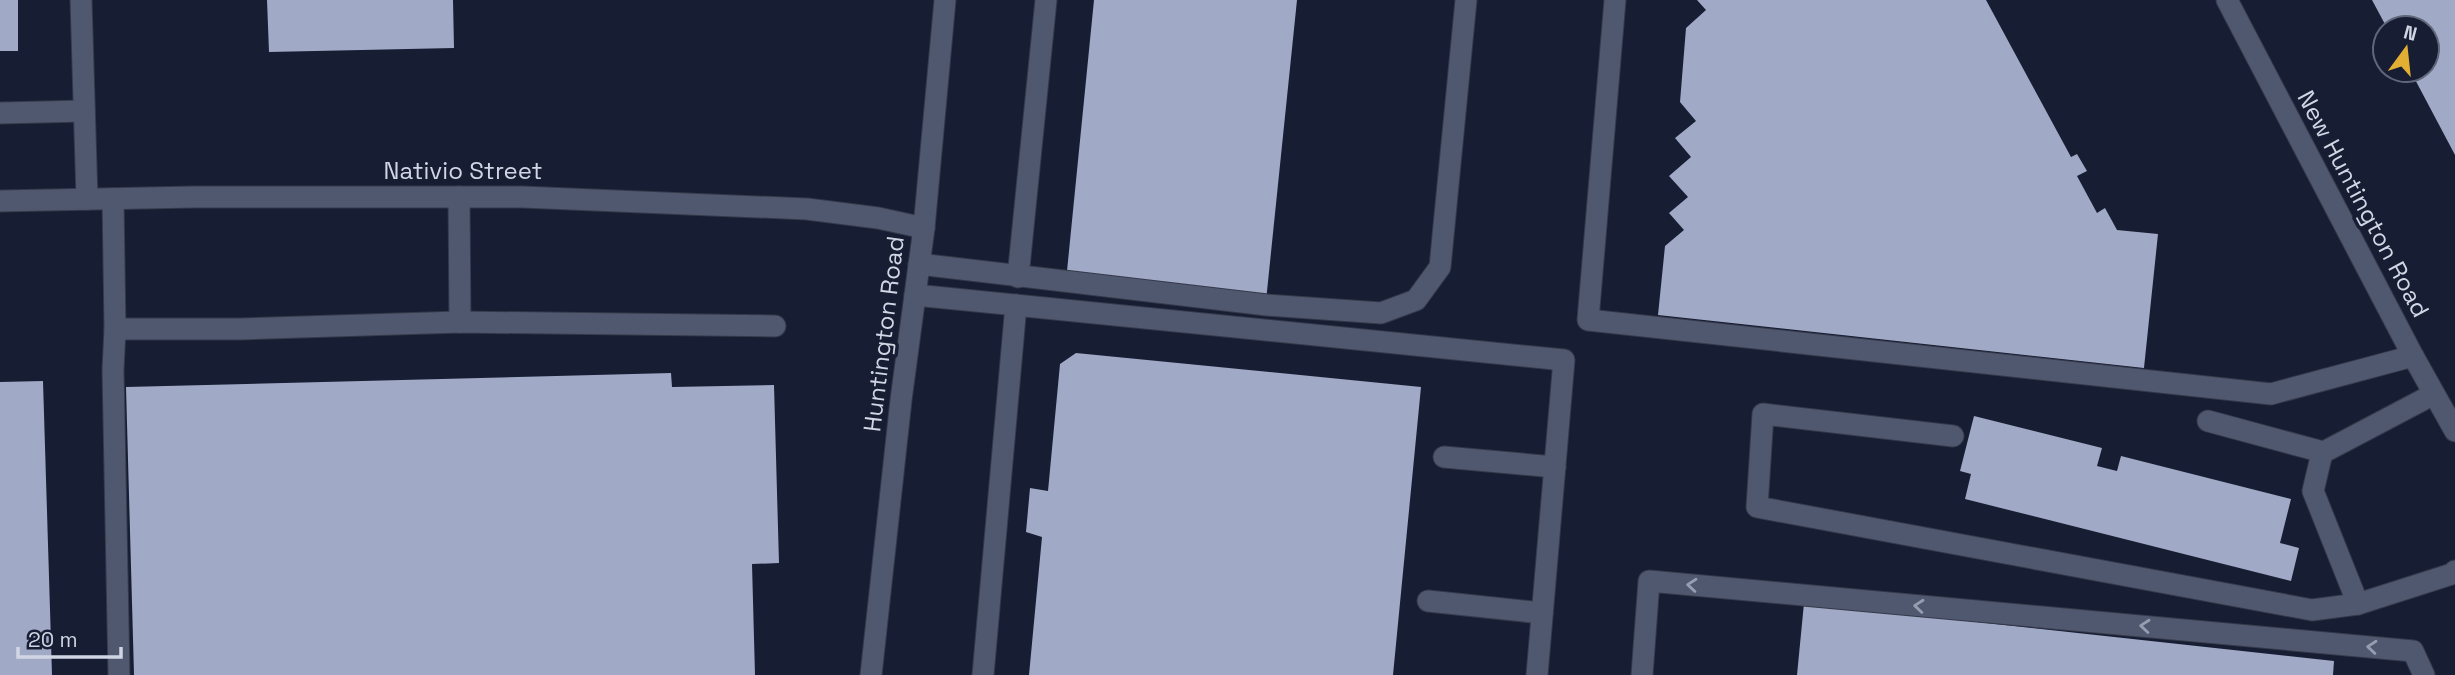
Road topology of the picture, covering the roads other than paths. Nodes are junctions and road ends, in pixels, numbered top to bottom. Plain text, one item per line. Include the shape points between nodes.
1 (81, 0) edge
2 (944, 0) edge
3 (1046, 0) edge
4 (1466, 0) edge
5 (1615, 0) edge
6 (2227, 0) edge
7 (84, 111) junction
8 (0, 113) edge
9 (459, 197) junction
10 (87, 199) junction
11 (113, 199) junction
12 (0, 201) edge
13 (924, 228) junction
14 (919, 264) junction
15 (1018, 277) junction
16 (915, 295) junction
17 (1016, 305) junction
18 (460, 322) junction
19 (775, 326) dead end
20 (115, 329) junction
21 (2413, 356) junction
22 (2434, 394) junction
23 (2208, 421) dead end
24 (2455, 431) edge
25 (1953, 436) dead end
26 (2323, 453) junction
27 (1444, 457) dead end
28 (1555, 467) junction
29 (2455, 571) edge
30 (1428, 601) dead end
31 (2358, 604) junction
32 (1542, 613) junction
33 (119, 675) edge
34 (871, 675) edge
35 (983, 675) edge
36 (1537, 675) edge
37 (1642, 675) edge
38 (2424, 675) edge

1 - 7 street
2 - 13 street, Huntington Road
3 - 15 street
4 - 15 street via 1440,267 1416,300 1381,313
5 - 21 street via 1588,320 2271,394
6 - 21 street, New Huntington Road
7 - 8 street
7 - 10 street
9 - 11 street, Nativio Street
9 - 13 street, Nativio Street via 807,209
9 - 18 street
10 - 11 street, Nativio Street
10 - 12 street, Nativio Street
11 - 20 street
13 - 14 street, Huntington Road
14 - 15 street
14 - 16 street, Huntington Road
16 - 17 street
16 - 34 street, Huntington Road
17 - 28 street via 1564,360
17 - 35 street
18 - 19 street
18 - 20 street
20 - 33 street
21 - 22 street, New Huntington Road
22 - 24 street, New Huntington Road
22 - 26 street
23 - 26 street
25 - 31 street via 1763,414 1757,507 2312,610
26 - 31 street via 2313,491
27 - 28 street
28 - 32 street
29 - 31 street
30 - 32 street
32 - 36 street
38 -> 37 street via 2413,651 1649,581

